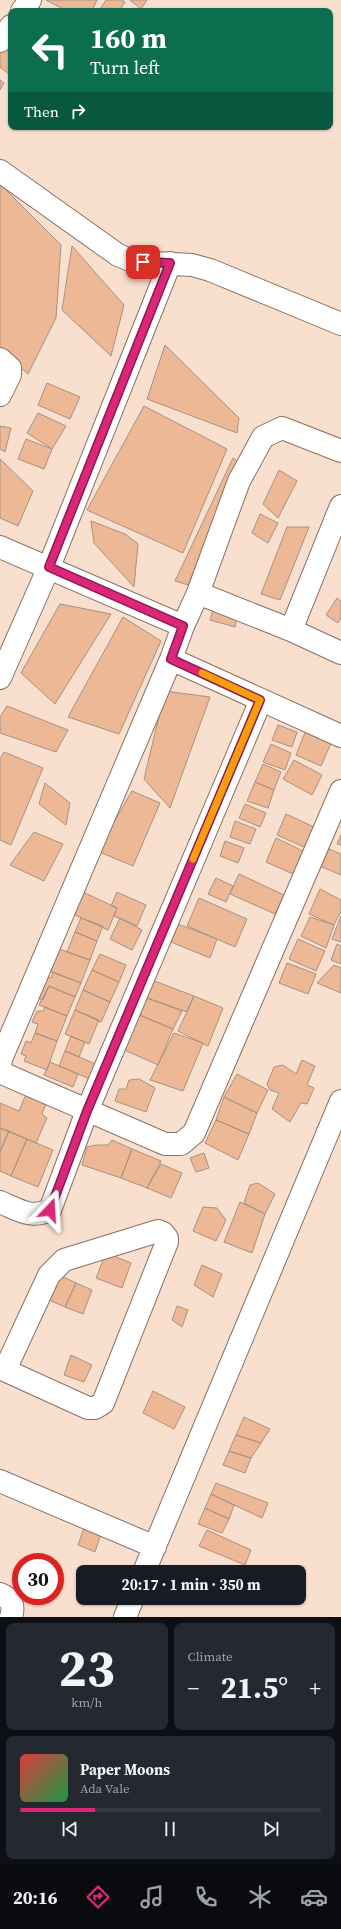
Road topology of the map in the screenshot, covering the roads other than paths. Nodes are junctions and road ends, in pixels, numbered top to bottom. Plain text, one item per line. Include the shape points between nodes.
1 (8, 30) edge
2 (0, 41) edge
3 (0, 171) edge
4 (170, 263) junction
5 (341, 324) edge
6 (0, 359) edge
7 (0, 395) edge
8 (341, 451) edge
9 (341, 506) edge
10 (0, 547) edge
11 (49, 567) junction
12 (198, 593) junction
13 (183, 626) junction
14 (291, 630) junction
15 (341, 653) edge
16 (171, 659) junction
17 (0, 678) edge
18 (260, 700) junction
19 (341, 736) edge
20 (341, 791) edge
21 (341, 1101) edge
22 (87, 1111) junction
23 (0, 1202) edge
24 (2, 1369) edge
25 (0, 1481) edge
26 (154, 1547) junction
27 (147, 1565) edge
28 (0, 1594) edge
29 (130, 1605) edge
30 (11, 1617) edge
31 (125, 1617) edge

1 - 2 street
3 - 4 street via 118,255 134,262
4 - 5 street via 210,270
4 - 11 street
6 - 7 street via 10,368 10,375
8 - 12 street via 282,428 263,437 239,481
9 - 14 street
10 - 11 street
11 - 13 street
11 - 17 street
12 - 13 street
12 - 14 street
13 - 16 street
14 - 15 street
16 - 18 street
16 - 22 street via 1,1059 0,1069 4,1074
18 - 19 street
18 - 22 street
20 - 22 street via 194,1133 181,1144 165,1144
21 - 26 street
22 - 23 street via 50,1210 39,1215
24 - 24 street via 49,1274 56,1266 64,1260 158,1231 163,1233 167,1242 103,1403 95,1408 88,1408
25 - 26 street
26 - 27 street
28 - 30 street via 10,1598 12,1602
29 - 31 street

